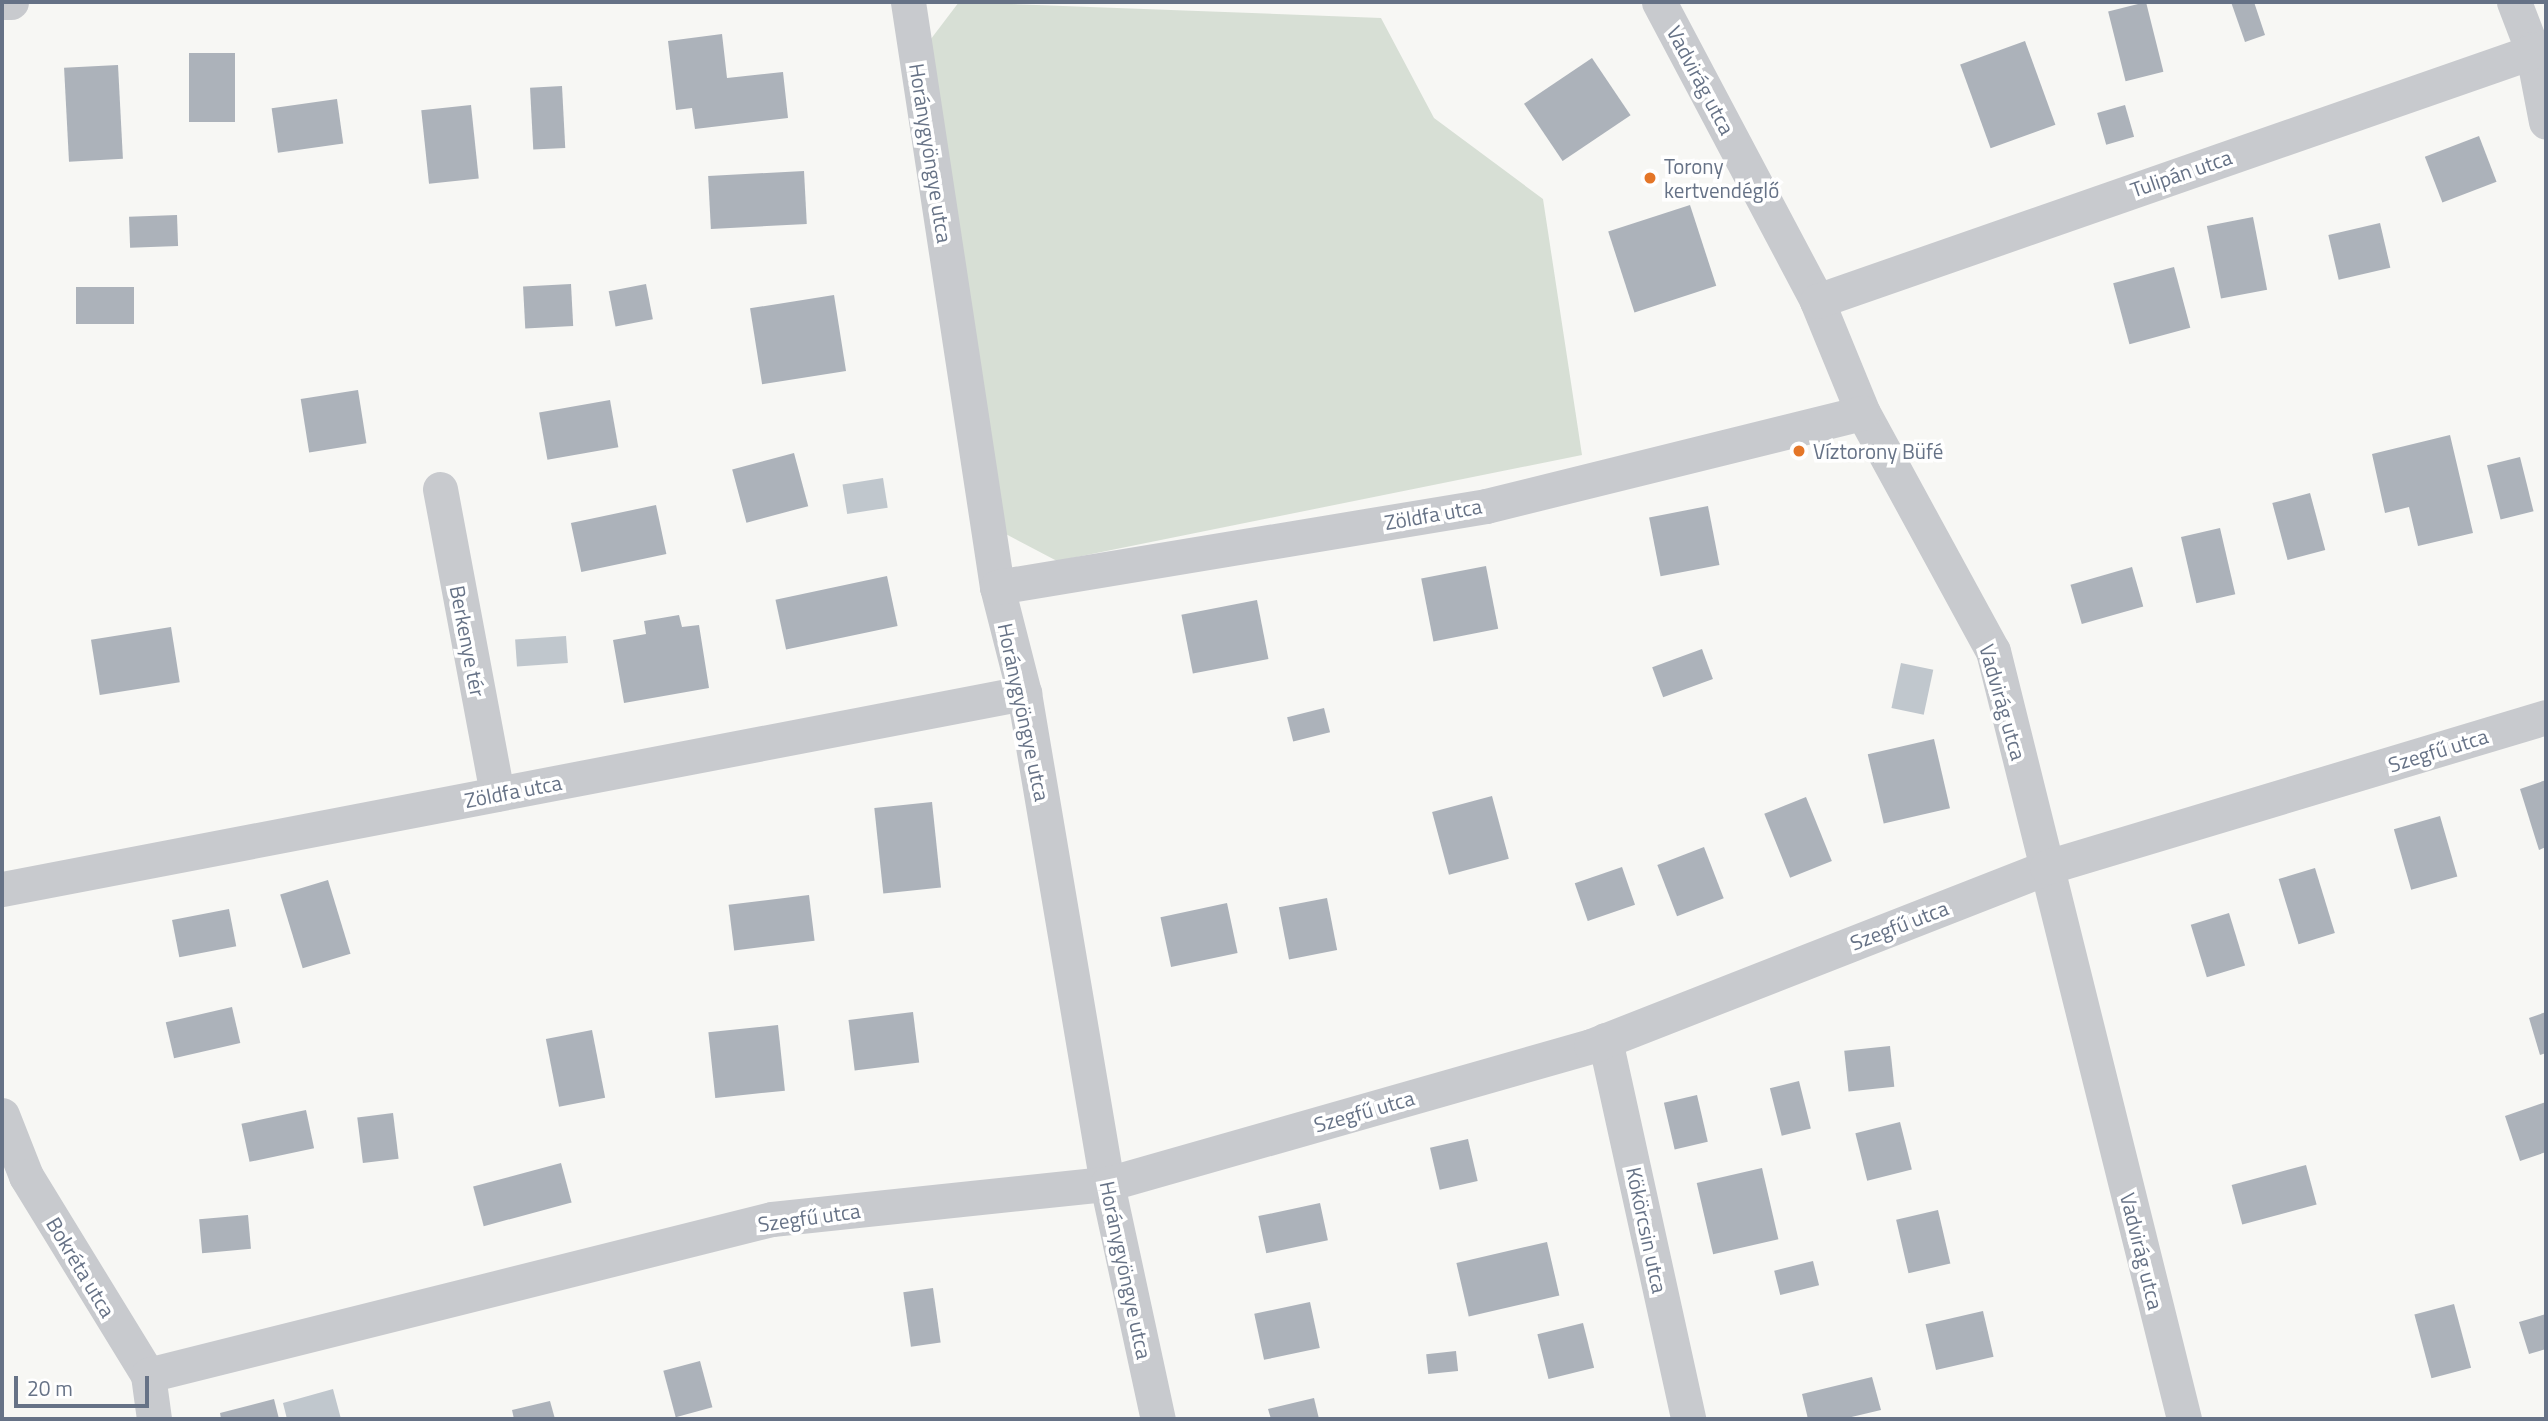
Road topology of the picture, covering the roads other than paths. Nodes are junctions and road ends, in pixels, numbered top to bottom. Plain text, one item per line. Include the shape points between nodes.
1 (2, 2) edge
2 (11, 2) edge
3 (908, 2) edge
4 (1660, 2) edge
5 (2514, 2) edge
6 (2539, 48) edge
7 (2546, 122) edge
8 (1817, 301) junction
9 (1863, 414) junction
10 (440, 489) dead end
11 (997, 587) junction
12 (1024, 693) junction
13 (2546, 717) edge
14 (497, 794) junction
15 (2047, 867) junction
16 (2, 889) edge
17 (1605, 1040) junction
18 (2, 1115) edge
19 (1107, 1184) junction
20 (148, 1376) junction
21 (154, 1419) edge
22 (1158, 1419) edge
23 (1688, 1419) edge
24 (2184, 1419) edge

1 - 2 street
3 - 11 street, Horánygyöngye utca
4 - 8 street, Vadvirág utca
5 - 6 street
6 - 7 street
6 - 8 street, Tulipán utca
8 - 9 street, Vadvirág utca
9 - 11 street, Zöldfa utca via 1486,506
9 - 15 street, Vadvirág utca via 1993,651
10 - 14 street, Berkenye tér
11 - 12 street, Horánygyöngye utca
12 - 14 street, Zöldfa utca
12 - 19 street, Horánygyöngye utca
13 - 15 street, Szegfű utca
14 - 16 street, Zöldfa utca
15 - 17 street, Szegfű utca
15 - 24 street, Vadvirág utca
17 - 19 street, Szegfű utca
17 - 23 street, Kökörcsin utca
18 - 20 street, Bokréta utca via 26,1177
19 - 20 street, Szegfű utca via 772,1219
19 - 22 street, Horánygyöngye utca
20 - 21 street, Bokréta utca

